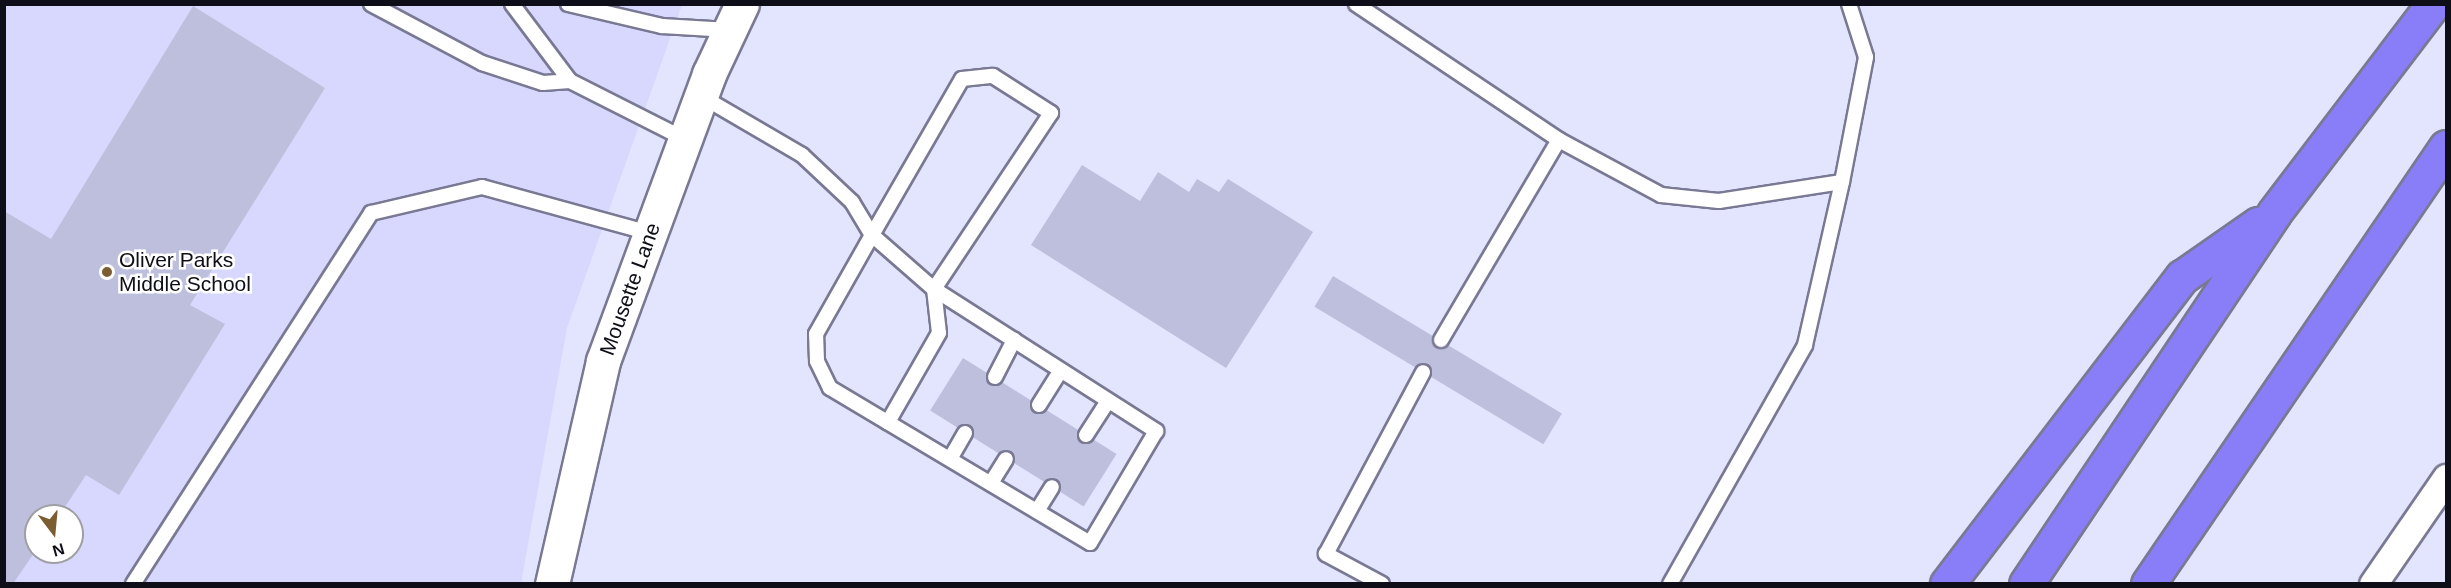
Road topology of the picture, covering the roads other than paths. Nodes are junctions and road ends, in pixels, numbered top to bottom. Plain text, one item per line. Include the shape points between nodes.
1 (371, 4) edge
2 (512, 4) edge
3 (568, 4) edge
4 (1356, 4) edge
5 (1849, 4) edge
6 (2433, 4) edge
7 (735, 18) edge
8 (570, 81) junction
9 (701, 96) junction
10 (686, 139) junction
11 (1558, 140) junction
12 (2446, 147) edge
13 (1842, 182) junction
14 (2274, 213) junction
15 (650, 233) junction
16 (872, 235) junction
17 (934, 289) junction
18 (1014, 340) junction
19 (1441, 340) dead end
20 (1061, 370) junction
21 (1423, 372) dead end
22 (994, 378) dead end
23 (1108, 401) junction
24 (1039, 405) dead end
25 (888, 422) junction
26 (965, 433) dead end
27 (1086, 435) dead end
28 (950, 459) junction
29 (1006, 459) dead end
30 (2446, 478) edge
31 (991, 483) junction
32 (1052, 488) dead end
33 (1037, 511) junction
34 (134, 584) edge
35 (552, 584) edge
36 (1382, 584) edge
37 (1670, 584) edge
38 (1947, 584) edge
39 (2026, 584) edge
40 (2148, 584) edge
41 (2373, 584) edge

1 - 8 lane via 482,63 543,83
2 - 8 lane
3 - 7 lane via 662,26
4 - 11 lane
5 - 13 lane via 1866,57
6 - 14 highway
7 - 9 street, Mousette Lane
8 - 10 lane
9 - 10 street, Mousette Lane
9 - 16 lane via 802,155 852,202
10 - 15 street, Mousette Lane
11 - 13 lane via 1661,195 1719,201
11 - 19 lane
12 - 40 highway
13 - 37 lane via 1805,345
14 - 38 highway via 2182,277
14 - 39 highway
15 - 34 lane via 482,187 371,213
15 - 35 street, Mousette Lane via 603,361
16 - 17 lane
16 - 17 lane via 962,79 993,76 1051,112
16 - 25 lane via 816,334 817,361 830,388
17 - 18 lane
17 - 25 lane via 939,333
18 - 20 lane
18 - 22 lane
20 - 23 lane
20 - 24 lane
21 - 36 lane via 1326,554
23 - 27 lane
23 - 33 lane via 1156,431 1090,543
25 - 28 lane
26 - 28 lane
28 - 31 lane
29 - 31 lane
30 - 41 street
31 - 33 lane
32 - 33 lane

